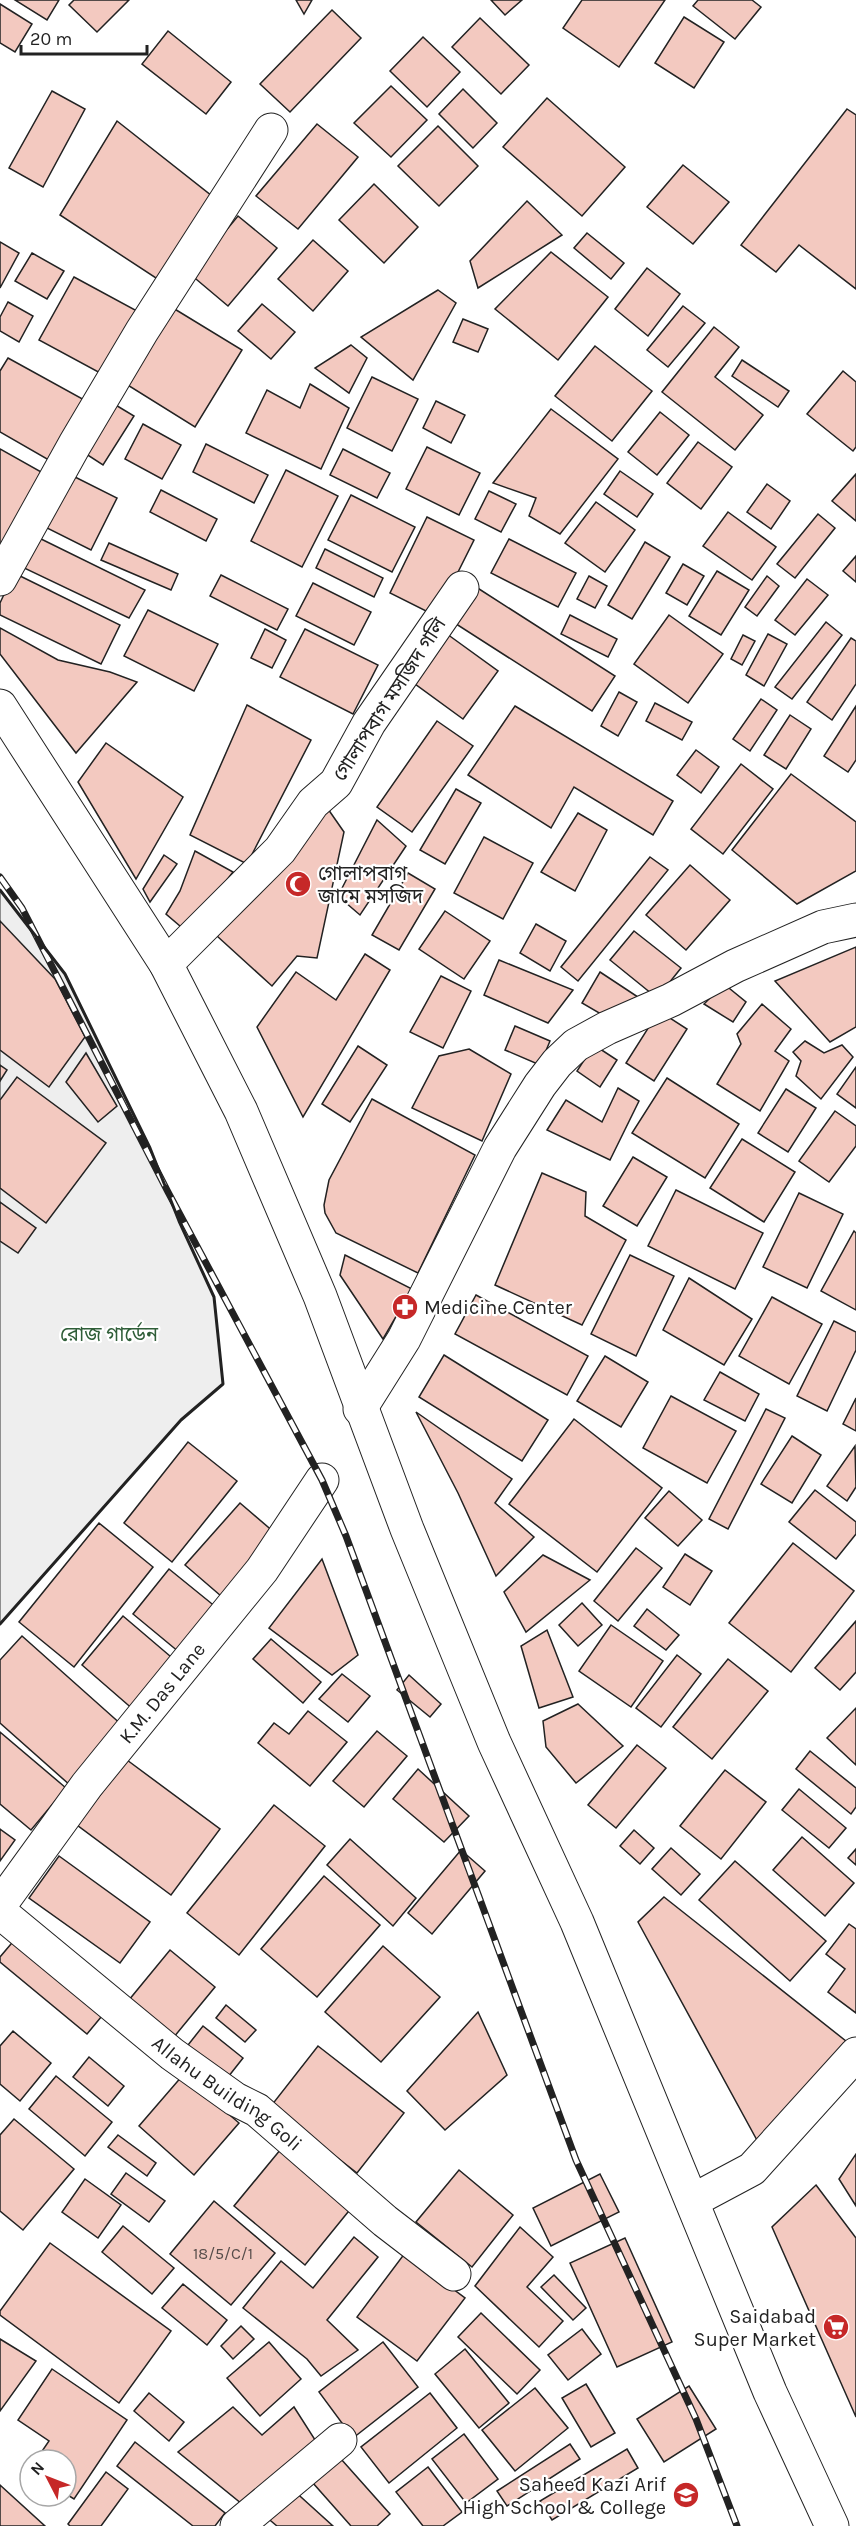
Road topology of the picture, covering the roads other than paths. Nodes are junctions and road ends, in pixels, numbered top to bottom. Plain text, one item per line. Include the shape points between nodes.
1 (271, 129) dead end
2 (0, 579) edge
3 (462, 588) dead end
4 (0, 706) edge
5 (856, 920) edge
6 (166, 964) junction
7 (360, 1409) junction
8 (322, 1480) dead end
9 (0, 1905) edge
10 (0, 1912) edge
11 (856, 2054) edge
12 (692, 2201) junction
13 (454, 2274) dead end
14 (340, 2440) dead end
15 (237, 2526) edge
16 (832, 2526) edge

1 - 2 street via 124,362
3 - 6 street, গোলাপবাগ মসজিদ গলি via 369,723 336,783 313,803 280,850
4 - 6 street
5 - 7 street via 823,927 735,966 586,1039 557,1063 500,1148 404,1339
6 - 7 street via 241,1111 320,1296
7 - 12 street via 494,1742 577,1922
8 - 9 street, K.M. Das Lane via 262,1570 87,1785
10 - 13 street, Allahu Building Goli via 172,2054 257,2110 385,2221
11 - 12 street via 752,2169
12 - 16 street via 770,2392
14 - 15 street

